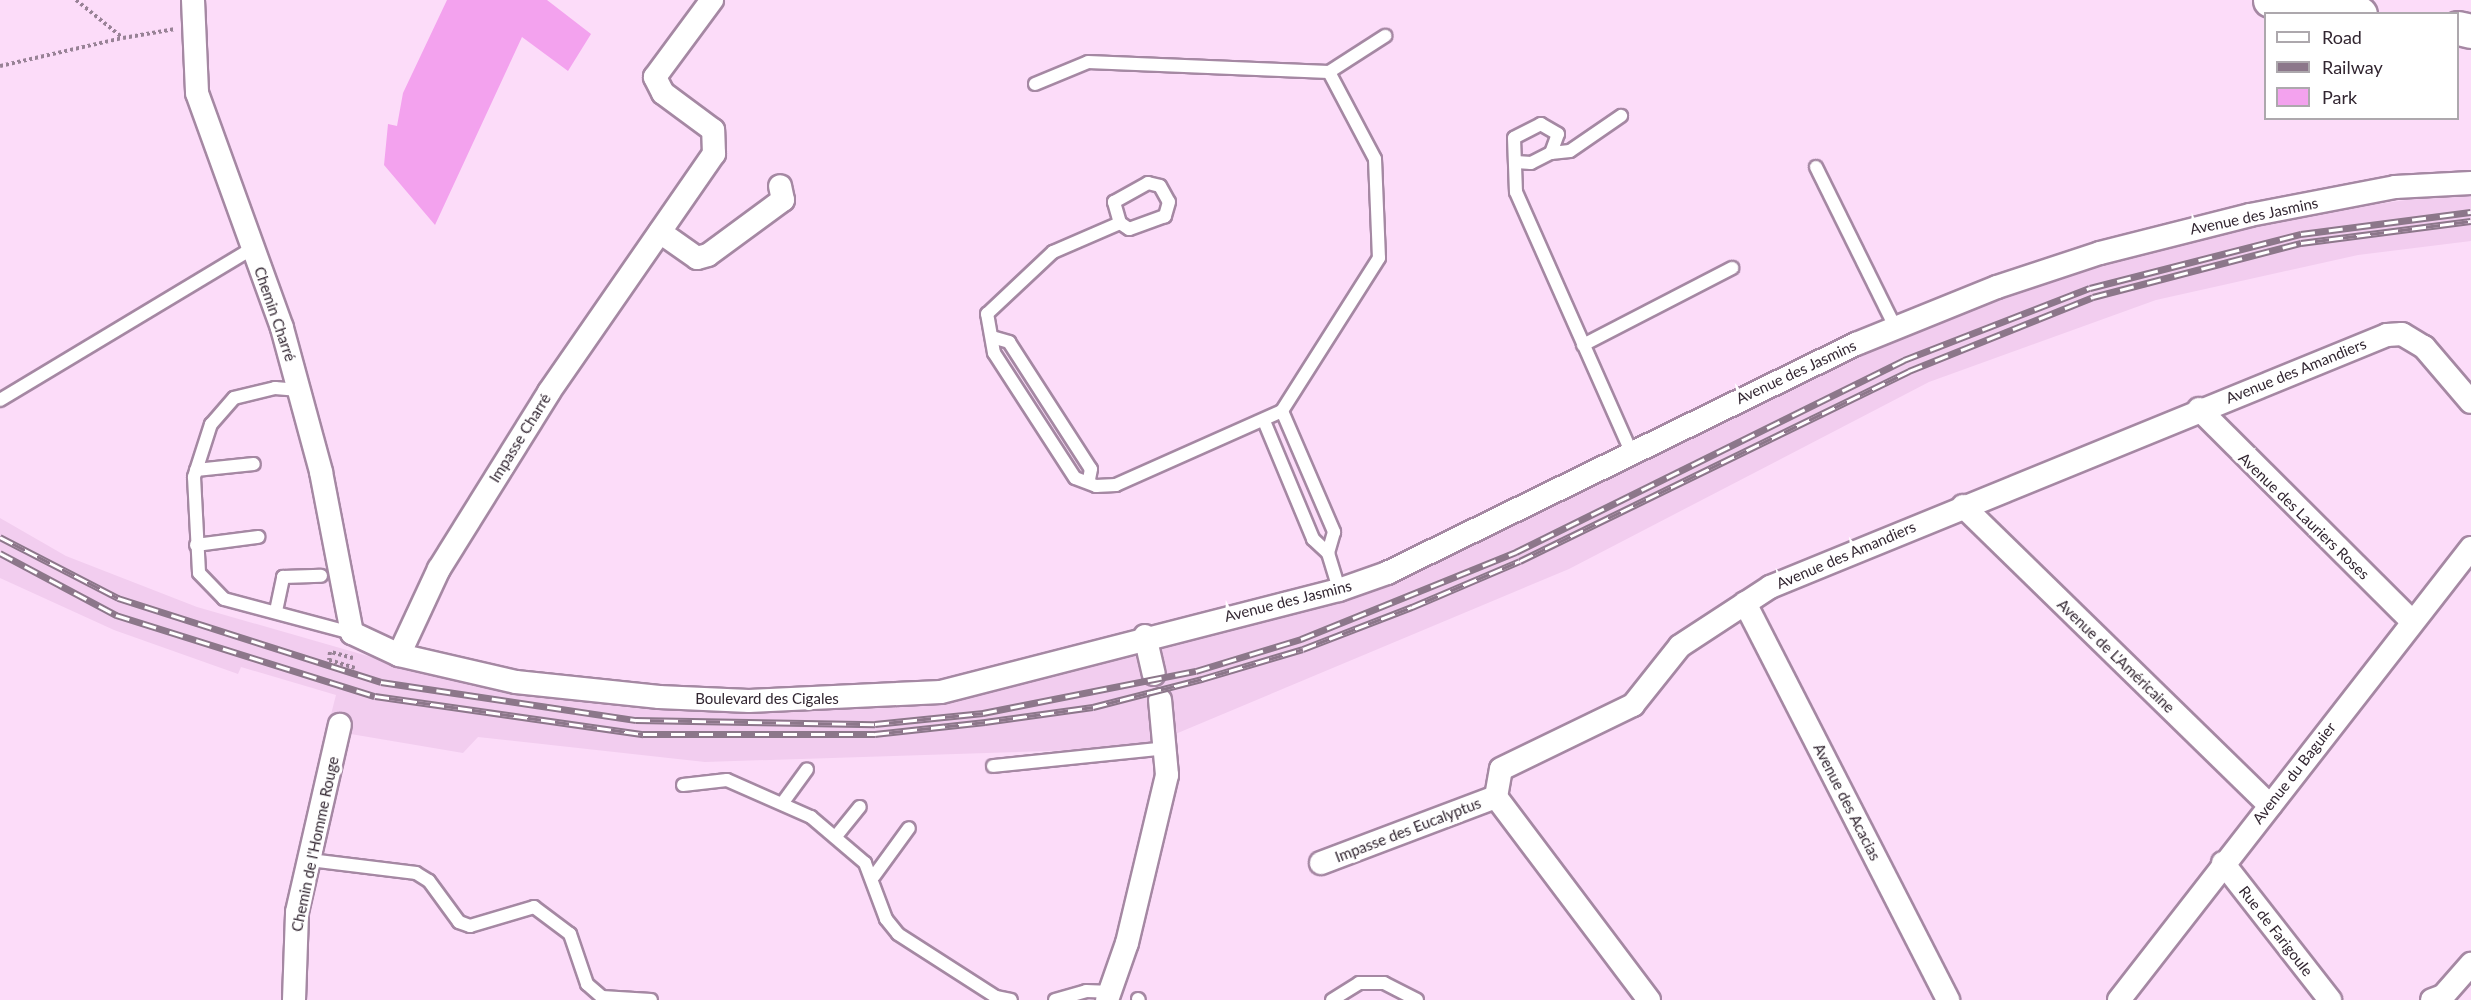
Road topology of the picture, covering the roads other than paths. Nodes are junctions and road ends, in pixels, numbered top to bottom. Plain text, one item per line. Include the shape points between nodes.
1 (193, 0) edge
2 (712, 0) edge
3 (2270, 0) edge
4 (2347, 12) edge
5 (1385, 36) dead end
6 (1329, 72) junction
7 (1035, 84) dead end
8 (1621, 116) dead end
9 (1551, 153) junction
10 (1516, 162) junction
11 (1816, 167) dead end
12 (2471, 183) edge
13 (780, 186) dead end
14 (1120, 223) junction
15 (660, 232) junction
16 (251, 249) junction
17 (1732, 268) dead end
18 (1895, 327) junction
19 (992, 337) junction
20 (1583, 345) junction
21 (299, 390) junction
22 (0, 400) edge
23 (2471, 402) edge
24 (2199, 409) junction
25 (1282, 411) junction
26 (1264, 422) junction
27 (1631, 452) junction
28 (254, 464) dead end
29 (196, 470) junction
30 (1089, 479) junction
31 (1963, 506) junction
32 (258, 537) dead end
33 (195, 545) junction
34 (2470, 551) edge
35 (1328, 553) junction
36 (321, 576) dead end
37 (1339, 590) junction
38 (1745, 603) junction
39 (276, 611) junction
40 (2412, 621) junction
41 (352, 633) junction
42 (1145, 636) junction
43 (399, 655) junction
44 (1154, 674) dead end
45 (1160, 700) dead end
46 (340, 726) dead end
47 (1166, 748) junction
48 (993, 766) dead end
49 (807, 769) dead end
50 (684, 785) dead end
51 (1496, 797) junction
52 (784, 801) junction
53 (2270, 806) junction
54 (860, 807) dead end
55 (909, 828) dead end
56 (837, 835) junction
57 (310, 860) junction
58 (1321, 863) dead end
59 (2223, 863) junction
60 (874, 876) junction
61 (2471, 964) edge
62 (1109, 996) edge
63 (2440, 999) edge
64 (294, 1000) edge
65 (651, 1000) edge
66 (1011, 1000) edge
67 (1055, 1000) edge
68 (1332, 1000) edge
69 (1417, 1000) edge
70 (1649, 1000) edge
71 (1948, 1000) edge
72 (2119, 1000) edge
73 (2330, 1000) edge

1 - 16 street, Chemin Charré via 197,93
2 - 15 street, Impasse Charré via 656,77 663,93 713,129 716,142
3 - 4 highway
5 - 6 lane
6 - 7 lane via 1088,62
6 - 25 lane via 1375,159 1379,258
8 - 9 lane via 1570,151
9 - 10 lane via 1531,163
9 - 10 lane via 1558,134 1541,124 1514,138 1510,148
10 - 20 lane via 1516,192
11 - 18 lane
12 - 18 street, Avenue des Jasmins via 2395,187 2250,215 2100,253
13 - 15 street via 783,200 708,255 697,258
14 - 14 lane via 1117,196 1148,183 1160,186 1169,202 1165,216 1129,229
14 - 19 lane via 1053,252 1038,264 987,314
15 - 43 street, Impasse Charré via 549,392 451,549
16 - 21 street, Chemin Charré via 282,328
16 - 22 lane
17 - 20 lane
18 - 27 street, Avenue des Jasmins
19 - 30 lane via 994,352 1075,478
19 - 30 lane via 1009,342 1091,469
20 - 27 lane
21 - 29 lane via 275,388 226,403 211,424
21 - 41 street, Chemin Charré via 338,546
23 - 24 street, Avenue des Amandiers via 2424,347 2402,334 2387,335
24 - 31 street, Avenue des Amandiers
24 - 40 street, Avenue des Lauriers Roses
25 - 26 lane
25 - 35 lane via 1335,532
26 - 30 lane via 1116,485 1096,486
26 - 35 lane via 1313,539
27 - 37 street, Avenue des Jasmins via 1387,573
28 - 29 lane
29 - 33 lane
31 - 38 street, Avenue des Amandiers via 1770,587
31 - 53 street, Avenue de L'Américaine
32 - 33 lane
33 - 39 lane via 199,573 212,591
34 - 40 street, Avenue du Baguier
35 - 37 lane
36 - 39 lane via 283,577
37 - 42 street, Avenue des Jasmins
38 - 51 street, Avenue des Amandiers via 1680,645 1633,705 1501,769
38 - 71 street, Avenue des Acacias
39 - 41 lane
40 - 53 street, Avenue du Baguier
41 - 43 street, Boulevard des Cigales
42 - 43 street, Boulevard des Cigales via 942,692 860,699 659,697 516,682
42 - 44 street
45 - 47 street
46 - 57 street, Chemin de l'Homme Rouge
47 - 48 lane
47 - 62 street via 1167,776
49 - 52 lane
50 - 52 lane via 727,780
51 - 58 street, Impasse des Eucalyptus
51 - 70 street
52 - 56 lane
53 - 59 street, Avenue du Baguier
54 - 56 lane
55 - 60 lane
56 - 60 lane
57 - 64 street, Chemin de l'Homme Rouge via 295,933
57 - 65 lane via 416,873 429,881 459,922 470,926 534,908 570,934 587,984 603,997
59 - 72 street, Avenue du Baguier
59 - 73 street, Rue de Farigoule
60 - 66 lane via 886,919 898,934 996,997
61 - 63 street
62 - 67 lane via 1086,991
68 - 69 lane via 1359,984 1384,983

